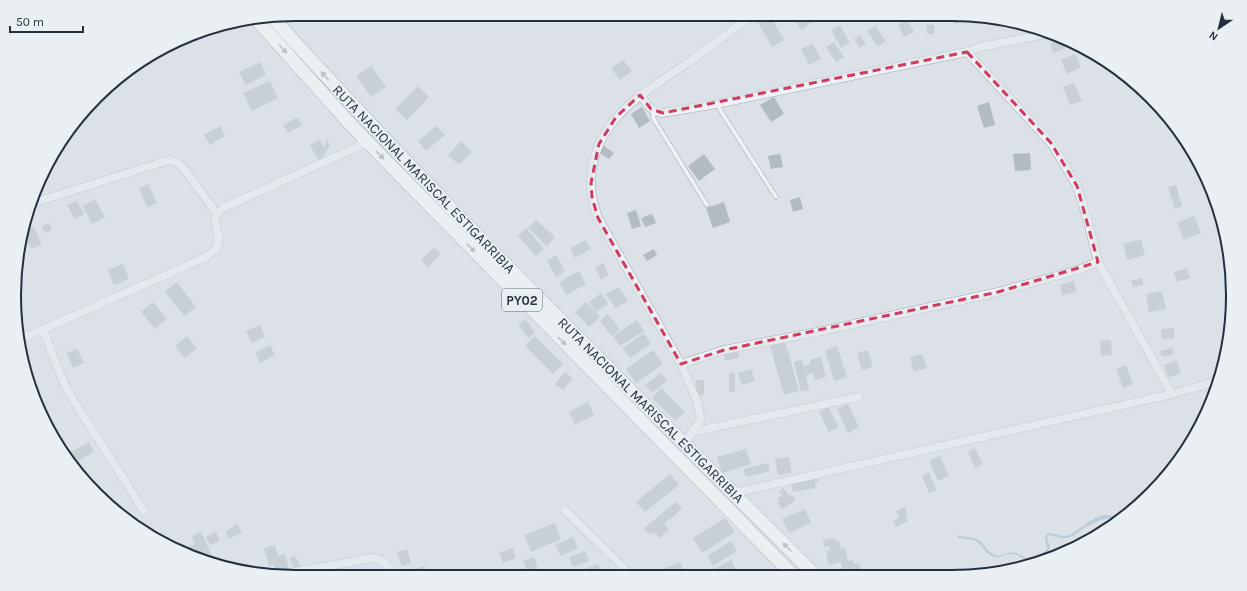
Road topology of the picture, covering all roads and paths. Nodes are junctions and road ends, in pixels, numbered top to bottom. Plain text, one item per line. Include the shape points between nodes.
1 (745, 21) edge
2 (277, 22) edge
3 (260, 23) edge
4 (1038, 35) edge
5 (968, 52) junction
6 (640, 95) junction
7 (717, 104) junction
8 (654, 112) junction
9 (368, 142) junction
10 (776, 197) dead end
11 (38, 201) edge
12 (707, 205) dead end
13 (217, 214) junction
14 (1098, 262) junction
15 (43, 329) junction
16 (24, 338) edge
17 (680, 364) junction
18 (1211, 384) edge
19 (1172, 394) junction
20 (858, 397) dead end
21 (692, 432) junction
22 (684, 445) junction
23 (734, 493) junction
24 (565, 510) dead end
25 (144, 511) dead end
26 (305, 570) edge
27 (390, 570) edge
28 (626, 570) edge
29 (788, 570) edge
30 (810, 570) edge

1 - 6 street
22 -> 2 highway, RUTA NACIONAL MARISCAL ESTIGARRIBIA / PY02 via 401,157
3 -> 9 highway, RUTA NACIONAL MARISCAL ESTIGARRIBIA / PY02
4 - 5 street via 980,47
5 - 7 street
5 - 14 street via 1052,142 1076,186
6 - 8 street
6 - 17 street via 616,117 599,144 591,183 592,197 598,218
7 - 8 street via 663,113
7 - 10 lane
8 - 12 lane via 655,121
9 - 13 street via 223,208
9 -> 29 highway, RUTA NACIONAL MARISCAL ESTIGARRIBIA / PY02
11 - 13 street via 169,160 182,166
13 - 15 street via 217,248 206,257
14 - 17 street via 998,292 838,328 724,350
14 - 19 street
15 - 16 street
15 - 25 street via 68,390
17 - 21 street via 697,400 701,420
18 - 19 street
19 - 23 street
20 - 21 street
21 - 22 street
22 - 23 highway, RUTA NACIONAL MARISCAL ESTIGARRIBIA / PY02
30 -> 23 highway, RUTA NACIONAL MARISCAL ESTIGARRIBIA / PY02
24 - 28 street
26 - 27 street via 373,558 387,563

